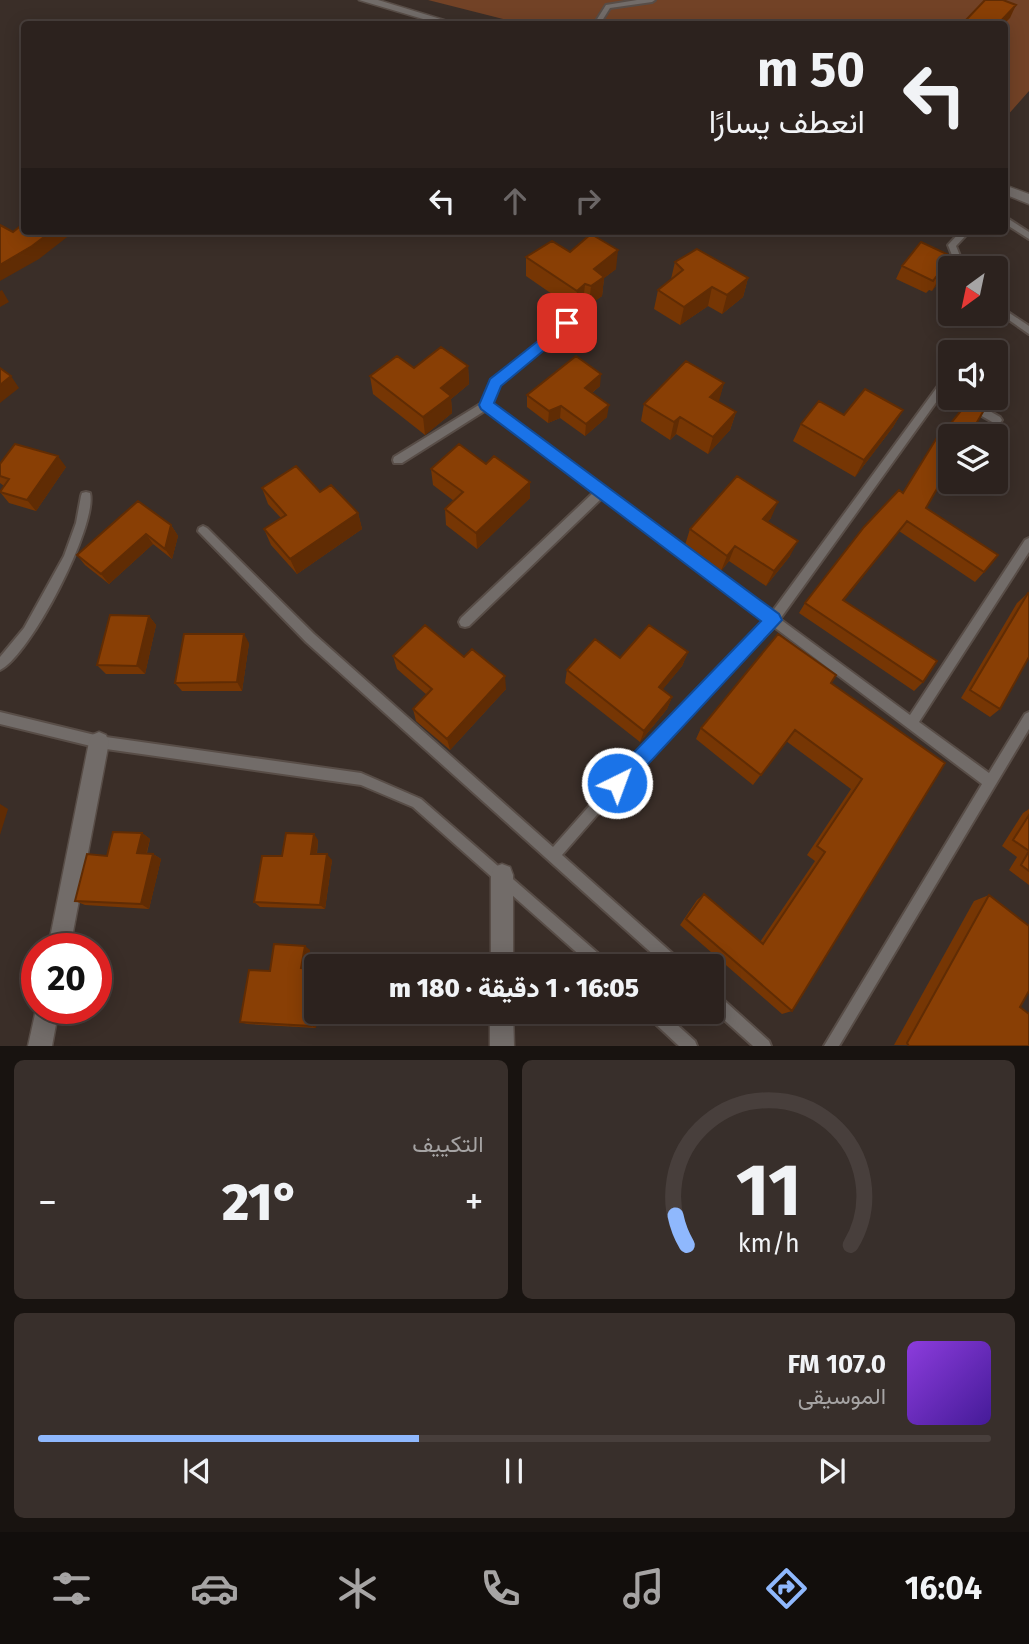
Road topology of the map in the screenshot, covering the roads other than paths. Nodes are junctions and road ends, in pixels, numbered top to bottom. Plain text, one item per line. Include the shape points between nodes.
1 (365, 0) edge
2 (652, 0) edge
3 (440, 21) edge
4 (599, 21) edge
5 (1008, 191) edge
6 (1029, 199) edge
7 (1008, 222) edge
8 (962, 235) edge
9 (1029, 236) edge
10 (956, 256) edge
11 (584, 308) dead end
12 (1008, 316) edge
13 (1029, 331) edge
14 (938, 393) edge
15 (486, 405) junction
16 (980, 410) edge
17 (997, 420) dead end
18 (398, 460) dead end
19 (602, 491) junction
20 (86, 496) dead end
21 (203, 531) dead end
22 (1029, 543) edge
23 (773, 620) junction
24 (465, 622) dead end
25 (0, 665) edge
26 (0, 718) edge
27 (1029, 718) edge
28 (912, 723) junction
29 (99, 741) junction
30 (990, 782) junction
31 (553, 856) junction
32 (502, 875) junction
33 (61, 933) edge
34 (502, 954) edge
35 (589, 954) edge
36 (663, 954) edge
37 (724, 1010) edge
38 (44, 1024) edge
39 (502, 1024) edge
40 (666, 1024) edge
41 (40, 1045) edge
42 (502, 1045) edge
43 (690, 1045) edge
44 (764, 1045) edge
45 (831, 1045) edge

1 - 3 street
2 - 4 lane via 608,6
5 - 6 street
7 - 9 lane
8 - 10 lane via 952,245
11 - 15 lane via 495,383
12 - 13 lane
14 - 23 lane
15 - 18 lane
15 - 19 lane
16 - 17 lane
19 - 23 lane
19 - 24 lane
20 - 25 lane via 82,526 68,563 31,630
21 - 31 lane via 310,638
22 - 28 lane
23 - 28 lane
23 - 31 lane via 633,765
26 - 29 lane
27 - 30 lane
28 - 30 lane
29 - 32 lane via 361,779 417,803
29 - 33 street
30 - 45 lane
31 - 36 lane
32 - 34 street
32 - 35 lane
37 - 44 lane
38 - 41 street
39 - 42 street
40 - 43 lane

